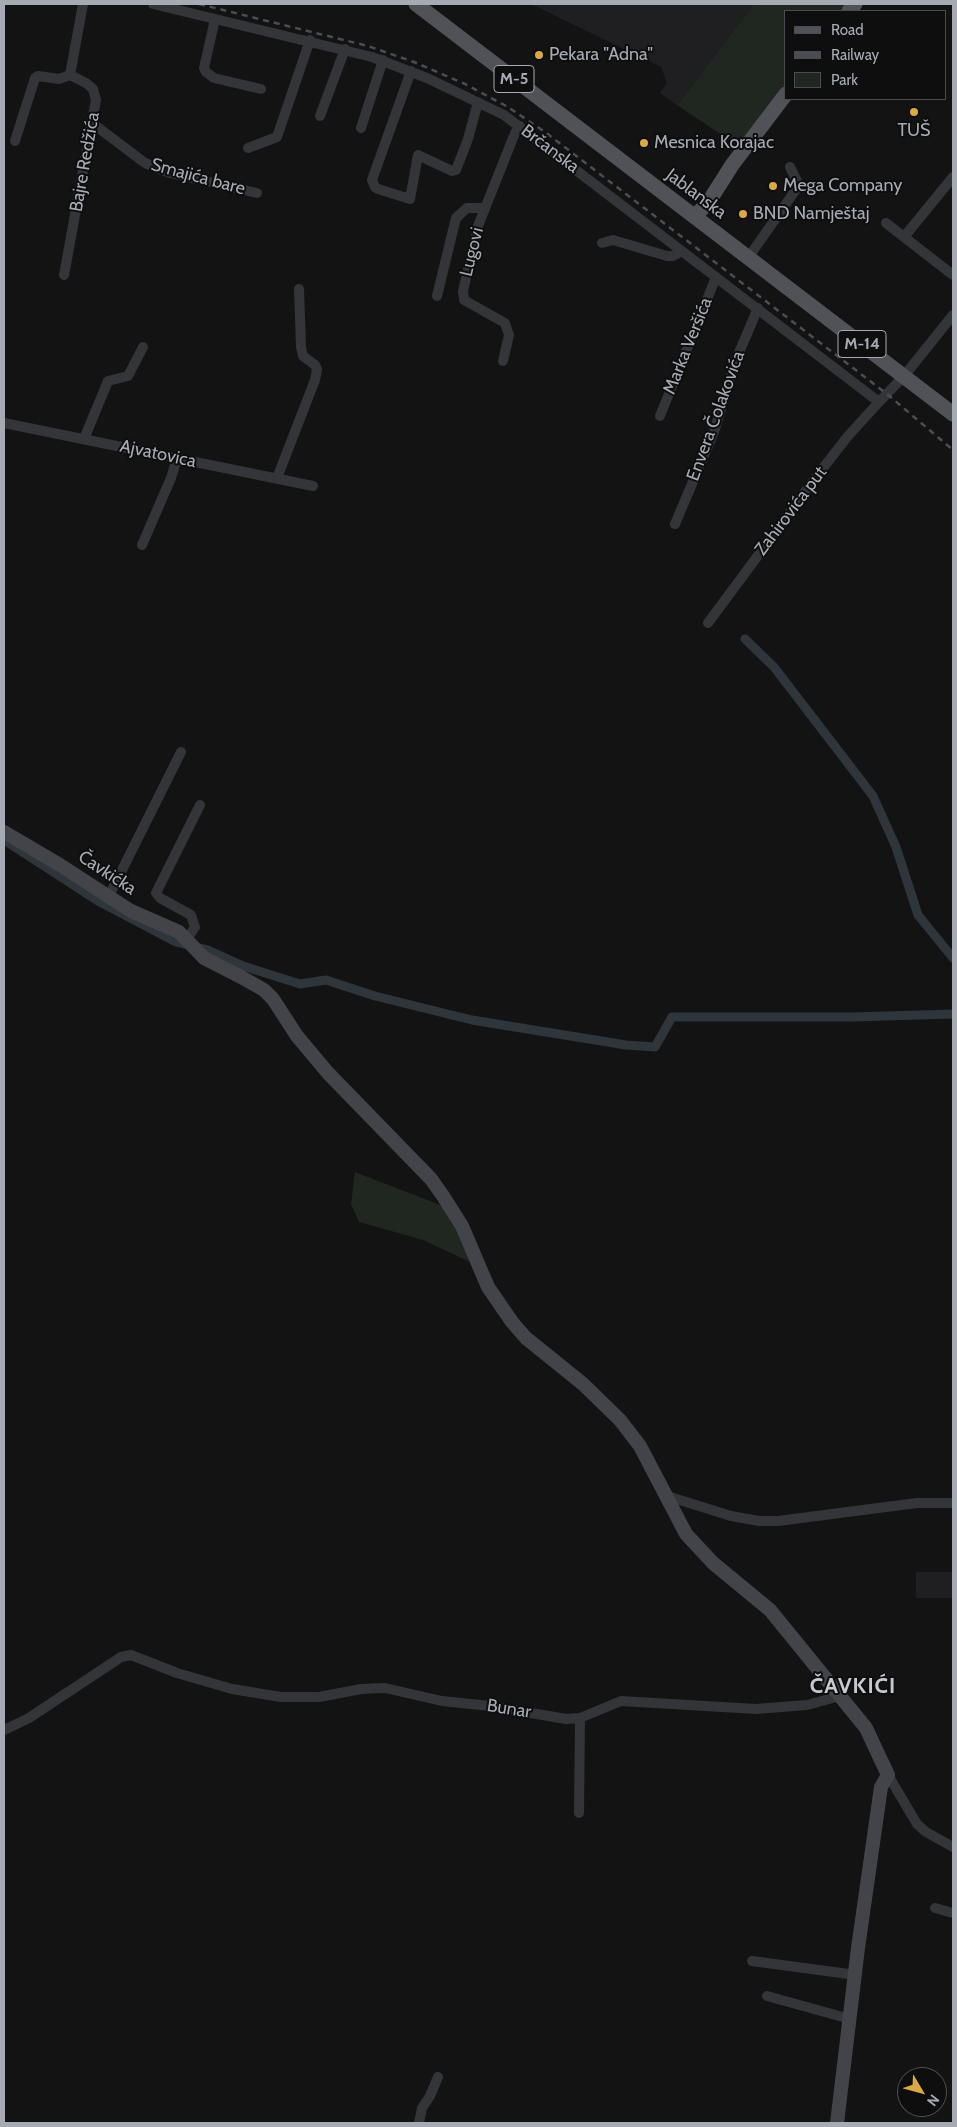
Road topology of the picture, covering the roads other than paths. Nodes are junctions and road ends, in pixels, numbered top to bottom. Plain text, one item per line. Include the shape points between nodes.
1 (83, 4) edge
2 (153, 4) edge
3 (416, 4) edge
4 (215, 19) junction
5 (310, 40) junction
6 (345, 49) junction
7 (383, 60) junction
8 (410, 71) junction
9 (70, 75) junction
10 (261, 90) dead end
11 (784, 97) edge
12 (478, 102) junction
13 (320, 116) dead end
14 (92, 124) junction
15 (520, 126) junction
16 (361, 128) dead end
17 (14, 141) dead end
18 (248, 148) dead end
19 (732, 165) junction
20 (790, 167) dead end
21 (953, 177) edge
22 (257, 193) dead end
23 (712, 196) junction
24 (485, 208) junction
25 (690, 214) junction
26 (886, 223) dead end
27 (904, 237) junction
28 (725, 240) junction
29 (602, 243) dead end
30 (682, 251) junction
31 (748, 258) junction
32 (64, 275) dead end
33 (953, 275) edge
34 (716, 277) junction
35 (299, 289) dead end
36 (438, 296) dead end
37 (758, 308) junction
38 (953, 315) edge
39 (142, 347) dead end
40 (503, 361) dead end
41 (904, 376) junction
42 (879, 402) junction
43 (953, 414) edge
44 (660, 416) dead end
45 (4, 423) edge
46 (84, 439) junction
47 (177, 458) junction
48 (277, 478) junction
49 (313, 486) dead end
50 (675, 524) dead end
51 (142, 545) dead end
52 (708, 623) dead end
53 (181, 752) dead end
54 (200, 805) dead end
55 (4, 832) edge
56 (109, 896) junction
57 (191, 944) junction
58 (667, 1496) junction
59 (953, 1503) edge
60 (840, 1696) junction
61 (580, 1718) junction
62 (4, 1730) edge
63 (888, 1775) junction
64 (579, 1814) dead end
65 (953, 1847) edge
66 (935, 1908) dead end
67 (953, 1913) edge
68 (752, 1962) dead end
69 (856, 1975) junction
70 (768, 1996) dead end
71 (850, 2019) junction
72 (438, 2077) dead end
73 (419, 2123) edge
74 (838, 2123) edge

1 - 9 street
2 - 4 street, Brčanska
3 - 25 main road, Jablanska / M-5
4 - 5 street, Brčanska
4 - 10 street via 204,68 206,72 214,78
5 - 6 street, Brčanska
5 - 18 street via 277,137
6 - 7 street, Brčanska
6 - 13 street
7 - 8 street, Brčanska
7 - 16 street
8 - 12 street, Brčanska
8 - 12 street via 372,180 378,189 410,199 418,155 456,170
9 - 14 street, Bajre Redžića via 86,82 96,94
9 - 17 street via 35,78
11 - 19 main road
12 - 15 street, Brčanska
14 - 22 street, Smajića bare via 145,163 170,173
14 - 32 street, Bajre Redžića
15 - 24 street, Lugovi
15 - 30 street, Brčanska
19 - 23 main road
19 - 25 main road
20 - 31 street via 798,188
21 - 27 street
23 - 25 main road via 703,209
23 - 28 main road via 713,212
24 - 36 street via 467,208 456,218
24 - 40 street, Lugovi via 463,296 505,322 509,336
25 - 28 main road, Jablanska / M-14
26 - 27 street
27 - 33 street
28 - 31 main road, Jablanska / M-14
29 - 30 street via 613,240 666,256
30 - 34 street, Brčanska
31 - 41 main road, Jablanska / M-14
34 - 37 street, Brčanska
34 - 44 street, Marka Veršića
35 - 48 street via 303,356 317,369
37 - 42 street, Brčanska
37 - 50 street, Envera Čolakovića via 735,362 714,432
38 - 41 street
39 - 46 street via 128,376 107,383
41 - 42 street
41 - 43 main road, Jablanska / M-14
42 - 52 street, Zahirovića put via 816,477
45 - 46 street, Ajvatovica
46 - 47 street, Ajvatovica
47 - 48 street, Ajvatovica
47 - 51 street
48 - 49 street, Ajvatovica
53 - 56 street
54 - 57 street via 156,893 191,915 195,927
55 - 56 street, Čavkićka
56 - 57 street, Čavkićka via 131,911 179,932
57 - 58 street, Čavkićka via 204,958 264,990 328,1074 431,1179 453,1209 488,1287 512,1322 620,1420 640,1446
58 - 59 street via 730,1516 759,1521 917,1503
58 - 60 street, Čavkićka via 686,1534 698,1549 770,1610
60 - 61 street, Bunar via 807,1705 756,1710 621,1701
60 - 63 street, Čavkićka via 866,1728
61 - 62 street, Bunar via 566,1719 442,1701 385,1688 319,1697 281,1697 232,1689 131,1655 121,1657 29,1718
61 - 64 street
63 - 65 street via 917,1824
63 - 69 street via 881,1787
66 - 67 street
68 - 69 street
69 - 71 street
70 - 71 street
71 - 74 street
72 - 73 street via 422,2108

